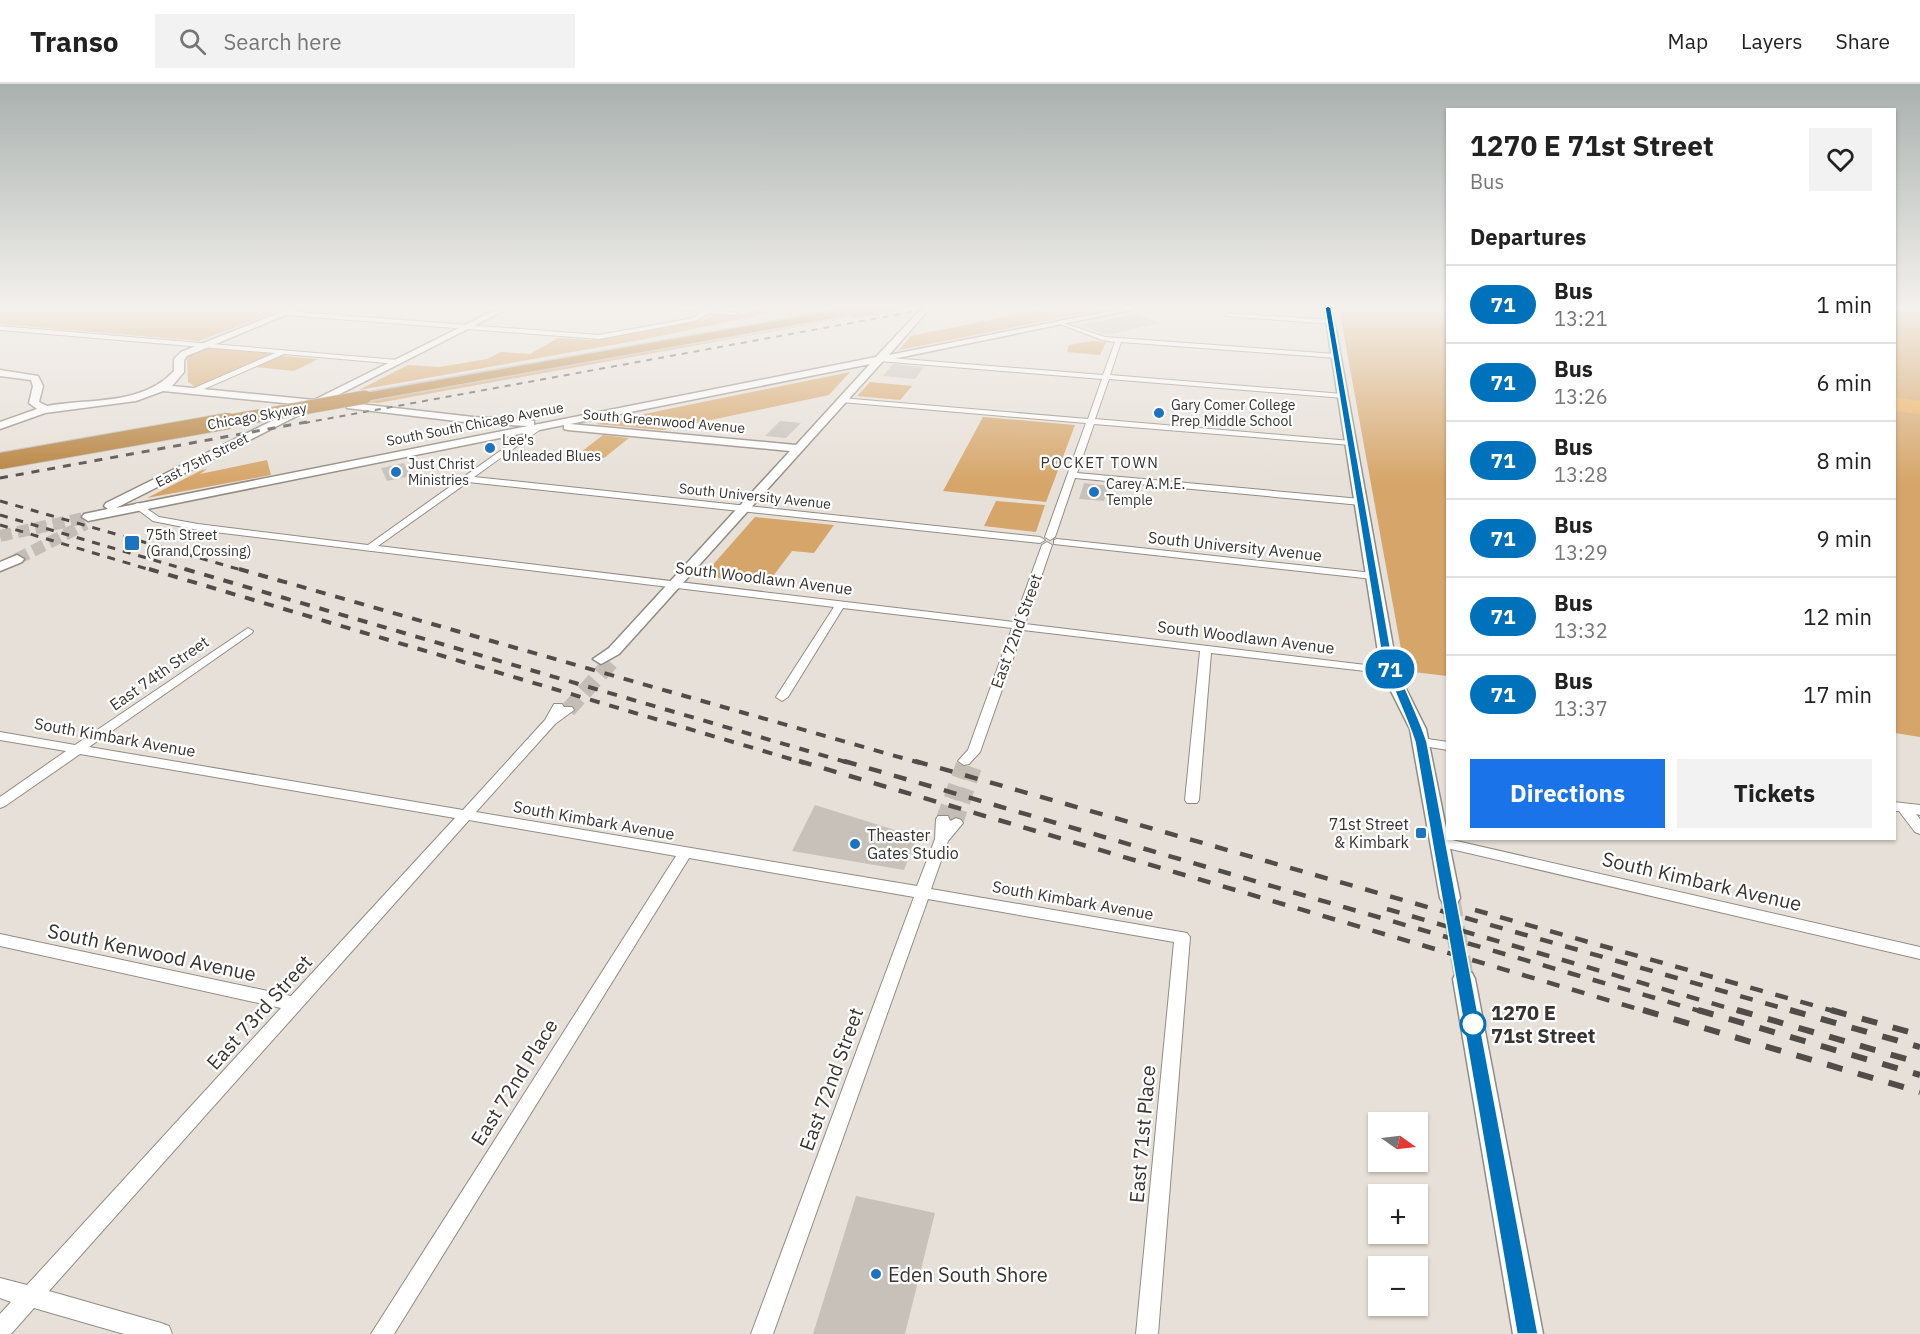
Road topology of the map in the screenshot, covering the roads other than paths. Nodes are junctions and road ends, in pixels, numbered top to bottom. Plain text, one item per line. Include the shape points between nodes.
1 (179, 366) edge
2 (253, 366) edge
3 (389, 366) edge
4 (513, 366) edge
5 (531, 366) edge
6 (842, 366) edge
7 (871, 366) edge
8 (971, 366) edge
9 (1110, 366) edge
10 (1338, 366) edge
11 (0, 373) edge
12 (1106, 377) junction
13 (165, 388) junction
14 (195, 391) junction
15 (364, 394) junction
16 (1343, 396) junction
17 (841, 400) junction
18 (317, 403) junction
19 (46, 410) junction
20 (1091, 421) junction
21 (0, 426) edge
22 (545, 426) junction
23 (1351, 443) junction
24 (797, 448) junction
25 (0, 455) edge
26 (0, 461) edge
27 (1072, 475) junction
28 (467, 479) junction
29 (1361, 502) junction
30 (137, 506) junction
31 (743, 508) junction
32 (98, 514) junction
33 (1048, 541) junction
34 (369, 548) junction
35 (9, 559) tunnel mouth
36 (0, 567) edge
37 (1373, 576) junction
38 (675, 584) junction
39 (840, 604) junction
40 (1018, 626) junction
41 (248, 631) dead end
42 (1206, 648) junction
43 (608, 658) tunnel mouth
44 (1391, 671) junction
45 (782, 698) dead end
46 (559, 713) tunnel mouth
47 (0, 736) edge
48 (1421, 742) junction
49 (1446, 746) edge
50 (78, 749) junction
51 (971, 759) tunnel mouth
52 (1192, 800) dead end
53 (0, 803) edge
54 (1899, 807) edge
55 (1920, 810) edge
56 (465, 816) junction
57 (949, 821) tunnel mouth
58 (1920, 829) edge
59 (1439, 842) junction
60 (685, 853) junction
61 (922, 893) junction
62 (1450, 898) tunnel mouth
63 (1182, 937) joint
64 (0, 940) edge
65 (1920, 953) edge
66 (1464, 979) tunnel mouth
67 (295, 1004) junction
68 (0, 1288) edge
69 (30, 1296) junction
70 (0, 1330) edge
71 (161, 1334) edge
72 (382, 1334) edge
73 (762, 1334) edge
74 (1147, 1334) edge
75 (1528, 1334) edge

1 - 13 street via 179,372
2 - 14 street
3 - 18 street, East 75th Street
4 - 15 highway, Chicago Skyway
5 - 15 highway, Chicago Skyway
6 - 22 street, South South Chicago Avenue
7 - 17 street
8 - 12 street
9 - 12 street, East 72nd Street
10 - 16 street
11 - 19 street via 35,378 38,386 34,403
12 - 16 street
12 - 20 street, East 72nd Street
13 - 14 street, South Greenwood Avenue
13 - 19 street, South Greenwood Avenue via 108,402
14 - 18 street, South Greenwood Avenue
15 - 25 highway, Chicago Skyway
15 - 26 highway, Chicago Skyway, bridge
16 - 23 street
17 - 20 street
17 - 24 street
18 - 22 street, South Greenwood Avenue
18 - 32 street, East 75th Street
18 - 32 street, East 75th Street
19 - 21 street, South Greenwood Avenue
20 - 23 street
20 - 27 street, East 72nd Street
22 - 24 street, South Greenwood Avenue
22 - 28 street
22 - 30 street, South South Chicago Avenue
23 - 29 street
24 - 31 street
27 - 29 street
27 - 33 street, East 72nd Street
28 - 31 street, South University Avenue
28 - 34 street
29 - 37 street
30 - 32 street, South South Chicago Avenue
30 - 34 street, South Woodlawn Avenue via 156,519 177,524
31 - 33 street, South University Avenue
31 - 38 street
33 - 37 street, South University Avenue
33 - 40 street, East 72nd Street
34 - 38 street, South Woodlawn Avenue
35 - 36 street
37 - 44 street
38 - 39 street, South Woodlawn Avenue
38 - 43 street
39 - 40 street, South Woodlawn Avenue
39 - 45 street
40 - 42 street, South Woodlawn Avenue
40 - 51 street, East 72nd Street
41 - 50 street, East 74th Street
42 - 44 street, South Woodlawn Avenue
42 - 52 street
44 - 48 street
46 - 56 street, East 73rd Street
47 - 50 street, South Kimbark Avenue
48 - 49 street
48 - 59 street
50 - 53 street, East 74th Street
50 - 56 street, South Kimbark Avenue
54 - 55 street
54 - 58 street
56 - 60 street, South Kimbark Avenue
56 - 67 street, East 73rd Street
57 - 61 street, East 72nd Street
59 - 62 street
59 - 65 street, South Kimbark Avenue
60 - 61 street, South Kimbark Avenue
60 - 72 street, East 72nd Place
61 - 63 street, South Kimbark Avenue
61 - 73 street, East 72nd Street
63 - 74 street, East 71st Place
64 - 67 street, South Kenwood Avenue
66 - 75 street
67 - 69 street, East 73rd Street
68 - 69 street
69 - 70 street, East 73rd Street
69 - 71 street

